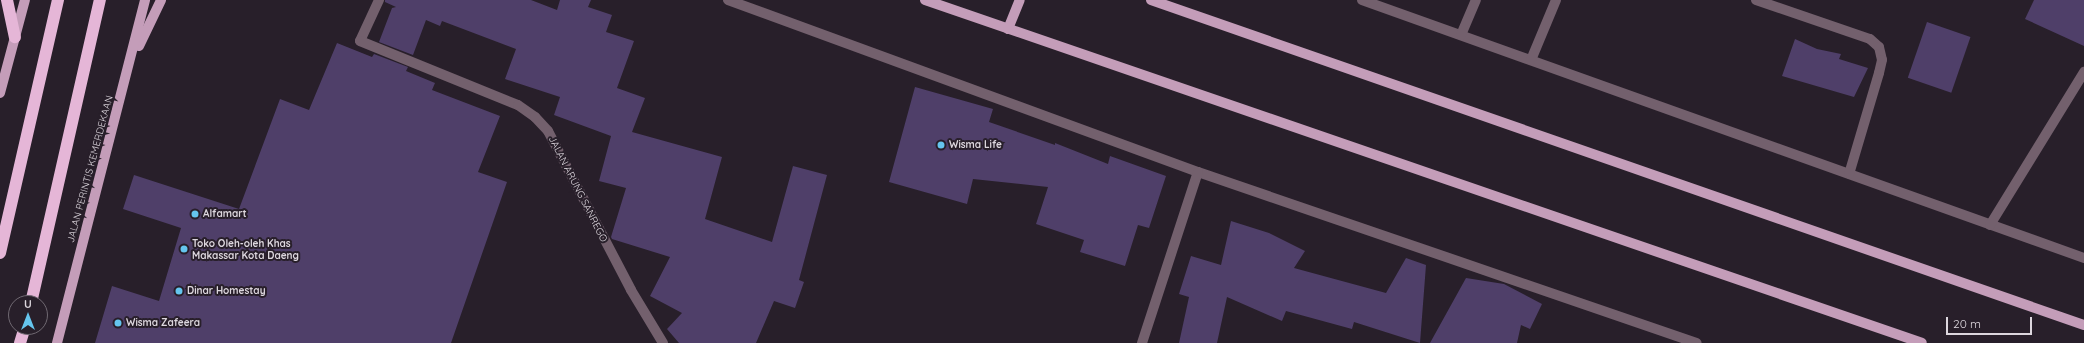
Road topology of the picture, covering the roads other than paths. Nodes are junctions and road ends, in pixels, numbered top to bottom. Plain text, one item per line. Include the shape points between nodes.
1 (7, 0) edge
2 (25, 0) edge
3 (58, 0) edge
4 (100, 0) edge
5 (145, 0) edge
6 (161, 0) edge
7 (379, 0) edge
8 (728, 0) edge
9 (925, 0) edge
10 (1020, 0) edge
11 (1151, 0) edge
12 (1362, 0) edge
13 (1476, 0) edge
14 (1556, 0) edge
15 (1756, 0) edge
16 (1008, 29) junction
17 (1461, 35) junction
18 (15, 37) junction
19 (1531, 60) junction
20 (128, 67) junction
21 (2084, 72) edge
22 (0, 92) edge
23 (1198, 172) junction
24 (1849, 174) junction
25 (1990, 224) junction
26 (0, 253) edge
27 (2084, 258) edge
28 (33, 295) edge
29 (2084, 325) edge
30 (57, 343) edge
31 (663, 343) edge
32 (1142, 343) edge
33 (1697, 343) edge
34 (1922, 343) edge

1 - 18 highway
2 - 18 main road
3 - 26 highway
4 - 28 highway
5 - 20 main road, JALAN PERINTIS KEMERDEKAAN
6 - 20 main road
7 - 31 street, JALAN ARUNG SANREGO via 360,40 518,105 535,117 548,131 630,290
8 - 23 street
9 - 16 main road
10 - 16 main road
11 - 29 main road
12 - 17 street
13 - 17 street
14 - 19 street
15 - 24 street via 1870,39 1879,47 1882,60 1879,73
16 - 34 main road
17 - 19 street
18 - 22 main road
19 - 24 street
20 - 30 main road, JALAN PERINTIS KEMERDEKAAN
21 - 25 street
23 - 32 street
23 - 33 street
24 - 25 street
25 - 27 street

